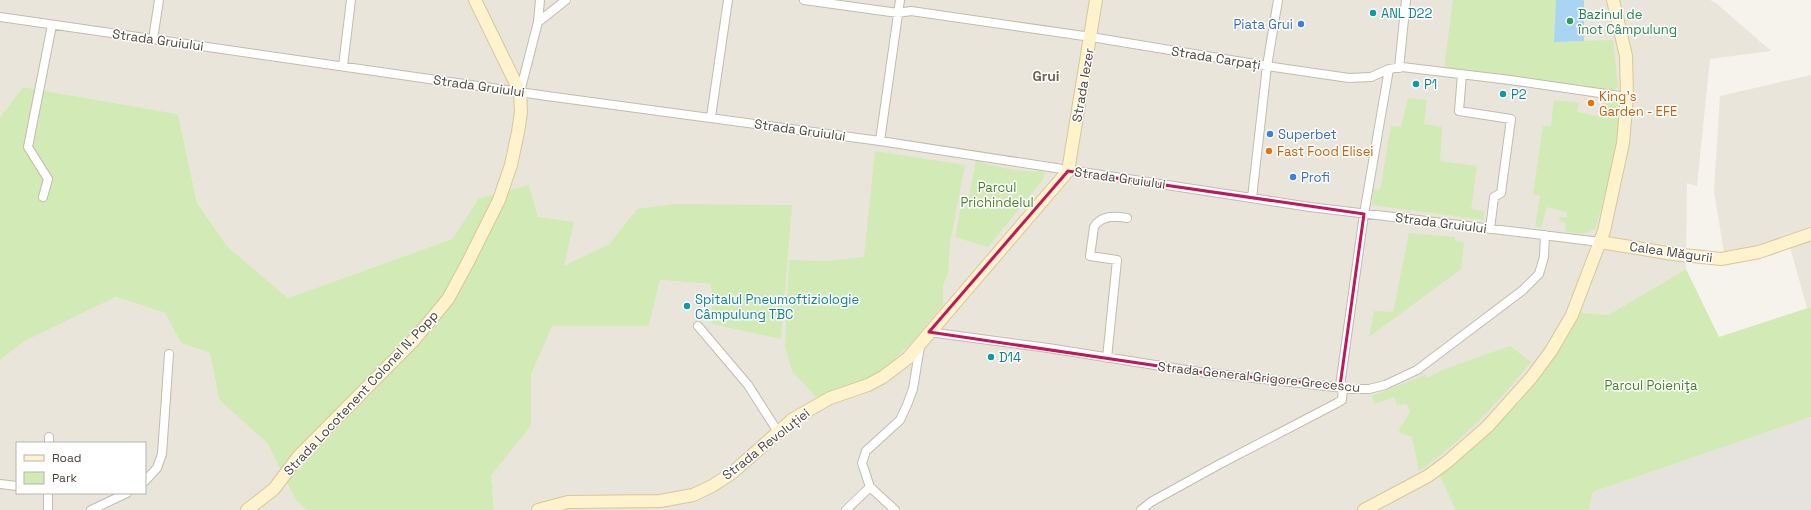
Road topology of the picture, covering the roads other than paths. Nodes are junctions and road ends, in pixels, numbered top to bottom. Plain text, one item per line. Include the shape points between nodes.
1 (159, 0) edge
2 (351, 0) edge
3 (475, 0) edge
4 (540, 0) edge
5 (566, 0) edge
6 (728, 0) edge
7 (804, 0) edge
8 (900, 0) edge
9 (1096, 0) edge
10 (1278, 0) edge
11 (1406, 0) edge
12 (1613, 0) edge
13 (898, 12) junction
14 (0, 17) edge
15 (538, 22) junction
16 (52, 25) junction
17 (1091, 37) junction
18 (153, 39) junction
19 (343, 66) junction
20 (1267, 66) junction
21 (1399, 68) junction
22 (1389, 69) junction
23 (1462, 74) junction
24 (520, 92) junction
25 (1628, 97) junction
26 (711, 117) junction
27 (880, 141) junction
28 (1068, 171) junction
29 (43, 197) dead end
30 (1252, 198) junction
31 (1364, 214) junction
32 (1127, 218) dead end
33 (1490, 229) junction
34 (1811, 234) edge
35 (1545, 235) junction
36 (1600, 242) junction
37 (698, 326) dead end
38 (929, 332) junction
39 (920, 343) junction
40 (168, 354) dead end
41 (1107, 358) junction
42 (1341, 386) junction
43 (778, 432) junction
44 (146, 480) edge
45 (0, 484) edge
46 (16, 486) edge
47 (870, 486) junction
48 (48, 494) edge
49 (125, 494) edge
50 (48, 510) edge
51 (91, 510) edge
52 (247, 510) edge
53 (538, 510) edge
54 (846, 510) edge
55 (895, 510) edge
56 (1142, 510) edge
57 (1364, 510) edge

1 - 18 street
2 - 19 street
3 - 24 main road, Strada Locotenent Colonel N. Popp
4 - 15 street
5 - 15 street
6 - 26 street
7 - 13 street, Strada Carpați
8 - 13 street
9 - 17 main road, Strada Iezer
10 - 20 street
11 - 21 street
12 - 25 main road via 1626,56
13 - 17 street, Strada Carpați via 911,11
13 - 27 street
14 - 16 street, Strada Gruiului
15 - 24 street
16 - 18 street, Strada Gruiului
16 - 29 street via 28,147 48,179
17 - 20 street, Strada Carpați
17 - 28 main road, Strada Iezer
18 - 19 street, Strada Gruiului
19 - 24 street, Strada Gruiului
20 - 22 street, Strada Carpați via 1349,78 1371,77
20 - 30 street
21 - 22 street, Strada Carpați
21 - 23 street, Strada Carpați
22 - 31 street
23 - 25 street, Strada Carpați
23 - 33 street via 1459,111 1511,119 1501,194 1494,197
24 - 26 street, Strada Gruiului
24 - 52 main road, Strada Locotenent Colonel N. Popp via 521,112 511,165 501,193 448,299 414,340 298,457 274,489
25 - 36 main road via 1621,160
26 - 27 street, Strada Gruiului
27 - 28 street, Strada Gruiului
28 - 30 street, Strada Gruiului
28 - 38 main road, Strada Revoluției
30 - 31 street, Strada Gruiului
31 - 33 street, Strada Gruiului
31 - 42 street
32 - 41 street via 1110,216 1096,222 1094,226 1090,256 1117,260
33 - 35 street, Strada Gruiului
34 - 36 main road, Calea Măgurii via 1759,252 1721,259
35 - 36 street, Strada Gruiului
35 - 42 street, Strada General Grigore Grecescu via 1544,257 1539,274 1481,323 1417,370 1402,378 1369,388
36 - 57 main road via 1572,315 1562,333 1531,378 1509,404 1482,431 1434,471
37 - 43 street via 748,385
38 - 39 main road, Strada Revoluției
38 - 41 street, Strada General Grigore Grecescu
39 - 43 main road, Strada Revoluției via 908,358 883,377 814,406
39 - 47 street via 913,389 900,420 866,451 862,463
40 - 44 street via 162,454 157,468
41 - 42 street, Strada General Grigore Grecescu via 1200,372
42 - 56 street via 1342,400 1337,404 1212,468 1151,502
43 - 53 main road, Strada Revoluției via 732,473 693,495 660,502 568,502
45 - 46 street
47 - 54 street
47 - 55 street
48 - 50 street
49 - 51 street

